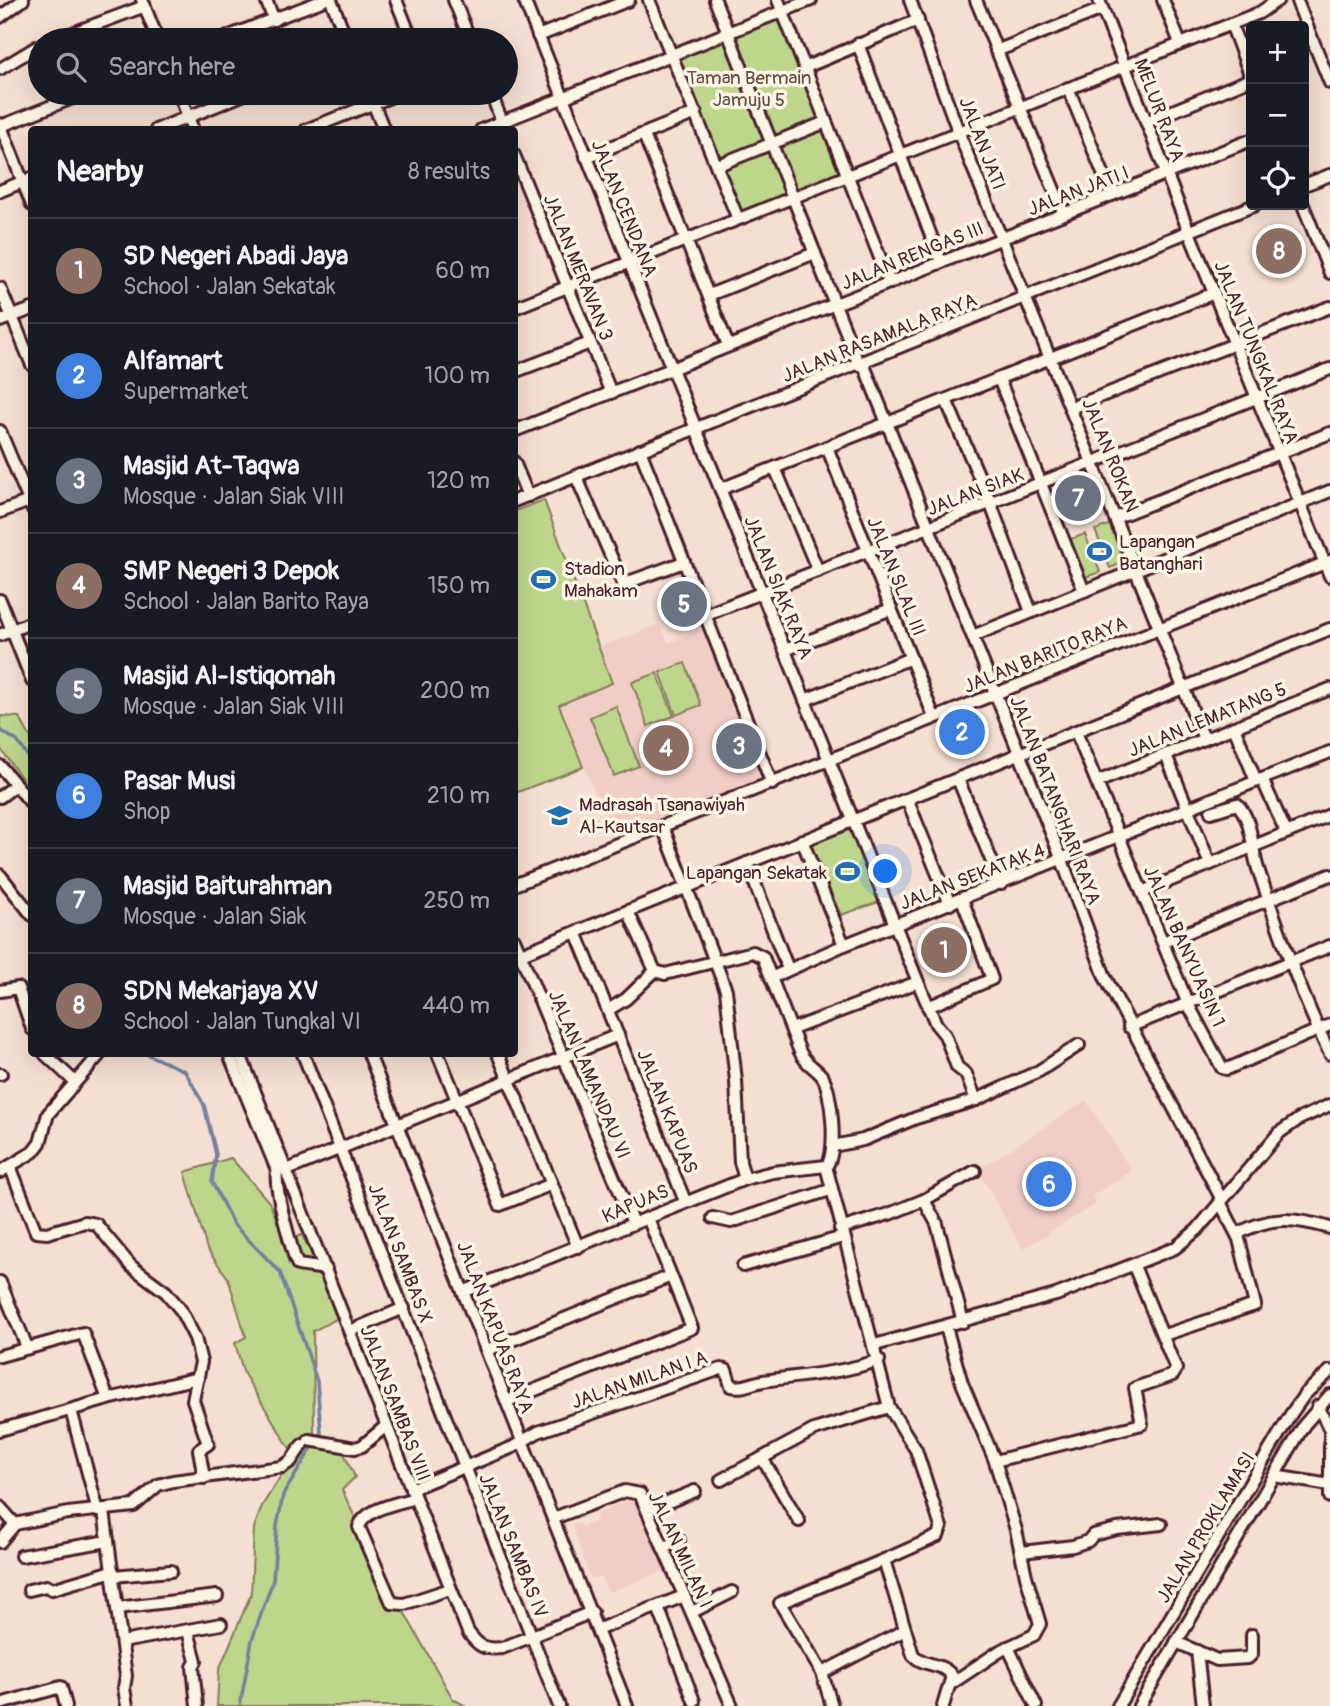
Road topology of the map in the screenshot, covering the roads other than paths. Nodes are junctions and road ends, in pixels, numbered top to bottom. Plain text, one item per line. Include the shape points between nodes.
1 (23, 0) edge
2 (266, 0) edge
3 (324, 0) edge
4 (331, 0) edge
5 (396, 0) edge
6 (454, 0) edge
7 (524, 0) edge
8 (592, 0) edge
9 (629, 0) edge
10 (649, 0) edge
11 (715, 0) edge
12 (811, 0) edge
13 (910, 0) edge
14 (1163, 0) edge
15 (1278, 0) edge
16 (978, 1) edge
17 (1296, 1) edge
18 (144, 3) edge
19 (780, 5) edge
20 (1100, 5) edge
21 (598, 13) junction
22 (0, 17) edge
23 (274, 20) junction
24 (918, 20) junction
25 (1231, 24) junction
26 (83, 28) edge
27 (153, 28) edge
28 (252, 28) edge
29 (342, 28) edge
30 (407, 28) edge
31 (465, 28) edge
32 (727, 31) junction
33 (538, 36) junction
34 (1180, 43) junction
35 (858, 44) junction
36 (996, 51) junction
37 (28, 52) edge
38 (671, 54) junction
39 (1246, 64) edge
40 (1124, 66) junction
41 (806, 67) junction
42 (0, 69) edge
43 (1246, 80) edge
44 (1330, 83) edge
45 (1068, 88) junction
46 (561, 98) junction
47 (54, 105) edge
48 (184, 105) edge
49 (218, 105) edge
50 (357, 105) edge
51 (374, 105) edge
52 (496, 105) edge
53 (1019, 107) junction
54 (696, 113) junction
55 (188, 117) junction
56 (826, 122) junction
57 (1146, 122) junction
58 (1, 125) edge
59 (504, 125) edge
60 (166, 126) edge
61 (191, 126) edge
62 (314, 126) edge
63 (382, 126) edge
64 (958, 131) junction
65 (644, 135) junction
66 (771, 142) junction
67 (1246, 142) edge
68 (899, 155) junction
69 (586, 157) junction
70 (718, 165) junction
71 (1166, 174) junction
72 (848, 175) junction
73 (1330, 175) edge
74 (27, 179) edge
75 (519, 182) edge
76 (1309, 183) edge
77 (0, 191) edge
78 (1112, 195) junction
79 (792, 197) junction
80 (1246, 209) edge
81 (1305, 210) edge
82 (1064, 214) junction
83 (738, 219) junction
84 (1189, 232) junction
85 (1002, 238) junction
86 (686, 239) junction
87 (814, 253) junction
88 (629, 262) junction
89 (941, 262) junction
90 (1330, 274) edge
91 (890, 283) junction
92 (568, 286) junction
93 (0, 288) edge
94 (1214, 293) junction
95 (709, 295) junction
96 (1028, 296) junction
97 (835, 305) junction
98 (1330, 306) edge
99 (518, 307) edge
100 (28, 311) edge
101 (12, 317) junction
102 (0, 321) edge
103 (590, 342) junction
104 (1235, 344) junction
105 (728, 345) junction
106 (28, 355) edge
107 (1052, 358) junction
108 (861, 364) junction
109 (672, 368) junction
110 (1330, 369) edge
111 (518, 370) edge
112 (999, 379) junction
113 (611, 393) junction
114 (1257, 398) junction
115 (946, 400) junction
116 (1073, 407) junction
117 (886, 423) junction
118 (696, 428) junction
119 (518, 429) edge
120 (0, 431) edge
121 (1330, 433) edge
122 (827, 447) junction
123 (640, 450) junction
124 (1279, 453) junction
125 (1095, 462) junction
126 (775, 468) junction
127 (518, 472) edge
128 (576, 476) junction
129 (1039, 484) junction
130 (721, 489) junction
131 (1330, 491) edge
132 (28, 496) edge
133 (528, 496) junction
134 (518, 500) edge
135 (990, 502) junction
136 (1300, 503) junction
137 (28, 504) edge
138 (0, 512) edge
139 (1117, 517) junction
140 (929, 527) junction
141 (868, 551) junction
142 (684, 562) junction
143 (1328, 562) edge
144 (1138, 569) junction
145 (818, 570) junction
146 (1330, 576) edge
147 (1084, 591) junction
148 (762, 593) junction
149 (0, 600) edge
150 (891, 609) junction
151 (1031, 612) junction
152 (705, 615) junction
153 (28, 624) edge
154 (1160, 627) junction
155 (1330, 629) edge
156 (12, 630) junction
157 (0, 635) edge
158 (972, 636) junction
159 (785, 650) junction
160 (911, 658) junction
161 (28, 671) edge
162 (1184, 688) junction
163 (1330, 689) edge
164 (995, 693) junction
165 (805, 700) junction
166 (934, 717) junction
167 (1234, 727) junction
168 (1076, 732) junction
169 (1204, 739) junction
170 (1330, 752) edge
171 (1020, 755) junction
172 (1166, 755) junction
173 (829, 760) junction
174 (0, 766) edge
175 (958, 779) junction
176 (1259, 780) junction
177 (1097, 782) junction
178 (772, 784) junction
179 (16, 785) junction
180 (0, 797) edge
181 (28, 799) edge
182 (907, 799) junction
183 (1188, 809) junction
184 (1211, 812) dead end
185 (1330, 815) edge
186 (853, 820) junction
187 (663, 827) junction
188 (1286, 832) junction
189 (1119, 836) junction
190 (802, 840) junction
191 (1251, 848) junction
192 (1062, 860) junction
193 (747, 863) junction
194 (1210, 864) junction
195 (0, 874) edge
196 (1330, 875) edge
197 (518, 883) edge
198 (1001, 884) junction
199 (687, 887) junction
200 (1142, 892) junction
201 (1268, 899) junction
202 (962, 900) junction
203 (950, 904) junction
204 (28, 910) edge
205 (628, 911) junction
206 (896, 925) junction
207 (576, 932) junction
208 (1163, 942) junction
209 (844, 944) junction
210 (518, 946) edge
211 (1330, 946) edge
212 (522, 954) junction
213 (716, 960) junction
214 (1293, 961) junction
215 (788, 969) junction
216 (655, 971) junction
217 (773, 977) junction
218 (918, 982) junction
219 (0, 991) edge
220 (1188, 1004) junction
221 (928, 1007) junction
222 (608, 1010) junction
223 (28, 1017) edge
224 (1330, 1025) edge
225 (1129, 1027) junction
226 (792, 1029) junction
227 (1318, 1030) junction
228 (618, 1035) junction
229 (1079, 1045) dead end
230 (1330, 1055) edge
231 (48, 1057) edge
232 (97, 1057) edge
233 (230, 1057) edge
234 (241, 1057) edge
235 (304, 1057) edge
236 (370, 1057) edge
237 (439, 1057) edge
238 (499, 1057) edge
239 (563, 1058) junction
240 (508, 1079) junction
241 (75, 1082) junction
242 (976, 1100) junction
243 (456, 1101) junction
244 (1330, 1105) edge
245 (397, 1124) junction
246 (833, 1146) junction
247 (342, 1148) junction
248 (10, 1166) junction
249 (826, 1166) junction
250 (287, 1170) junction
251 (975, 1171) dead end
252 (0, 1172) edge
253 (745, 1179) junction
254 (552, 1184) junction
255 (830, 1189) junction
256 (924, 1200) junction
257 (685, 1201) junction
258 (1221, 1201) junction
259 (648, 1218) junction
260 (713, 1219) dead end
261 (633, 1223) junction
262 (1330, 1228) edge
263 (841, 1233) junction
264 (1237, 1234) junction
265 (578, 1247) junction
266 (743, 1266) dead end
267 (1134, 1266) junction
268 (326, 1269) junction
269 (671, 1276) junction
270 (0, 1282) edge
271 (463, 1292) junction
272 (404, 1308) junction
273 (963, 1322) junction
274 (946, 1327) junction
275 (350, 1331) junction
276 (1164, 1335) junction
277 (875, 1345) junction
278 (27, 1347) junction
279 (487, 1350) junction
280 (0, 1356) edge
281 (879, 1360) junction
282 (1330, 1371) edge
283 (198, 1378) junction
284 (1316, 1383) junction
285 (1330, 1394) edge
286 (108, 1399) junction
287 (507, 1401) junction
288 (1318, 1406) junction
289 (889, 1407) junction
290 (71, 1410) junction
291 (386, 1426) junction
292 (0, 1430) edge
293 (521, 1442) junction
294 (762, 1458) junction
295 (995, 1461) junction
296 (463, 1466) junction
297 (1274, 1476) junction
298 (204, 1479) junction
299 (721, 1480) dead end
300 (1330, 1485) edge
301 (695, 1491) dead end
302 (412, 1493) junction
303 (1330, 1497) edge
304 (0, 1507) edge
305 (648, 1510) junction
306 (101, 1511) junction
307 (554, 1518) junction
308 (799, 1521) dead end
309 (15, 1524) junction
310 (1161, 1524) dead end
311 (679, 1540) dead end
312 (108, 1541) junction
313 (0, 1542) edge
314 (663, 1548) junction
315 (1022, 1552) junction
316 (22, 1556) dead end
317 (884, 1560) junction
318 (171, 1571) dead end
319 (113, 1574) junction
320 (450, 1588) junction
321 (29, 1590) dead end
322 (732, 1592) dead end
323 (217, 1597) dead end
324 (684, 1597) junction
325 (658, 1607) junction
326 (117, 1608) junction
327 (592, 1612) junction
328 (692, 1612) junction
329 (221, 1624) dead end
330 (599, 1629) junction
331 (187, 1631) junction
332 (903, 1631) junction
333 (1252, 1635) dead end
334 (533, 1637) junction
335 (122, 1642) junction
336 (1176, 1642) junction
337 (1008, 1647) junction
338 (1197, 1651) junction
339 (822, 1673) junction
340 (952, 1683) junction
341 (695, 1701) dead end
342 (731, 1703) edge
343 (8, 1704) edge
344 (66, 1706) edge
345 (127, 1706) edge
346 (197, 1706) edge
347 (559, 1706) edge
348 (627, 1706) edge
349 (832, 1706) edge
350 (943, 1706) edge
351 (1036, 1706) edge
352 (1118, 1706) edge
353 (1139, 1706) edge
354 (1203, 1706) edge

1 - 22 street
2 - 23 street
3 - 23 street
4 - 29 street
5 - 30 street
6 - 31 street
7 - 33 street, JALAN CENDANA
8 - 21 street
9 - 21 street
10 - 38 street
11 - 32 street, JALAN BATANGHARI RAYA
12 - 19 street
13 - 24 street, JALAN JATI
14 - 34 street
15 - 25 street
16 - 36 street
17 - 44 street
18 - 26 street
18 - 27 street
19 - 32 street
19 - 41 street
20 - 36 street
20 - 40 street, MELUR RAYA
21 - 33 street
23 - 28 street
24 - 35 street
24 - 64 street, JALAN JATI
25 - 34 street
25 - 39 street
32 - 38 street
32 - 66 street, JALAN BATANGHARI RAYA
33 - 46 street, JALAN CENDANA
34 - 40 street
35 - 41 street
35 - 68 street
36 - 53 street
37 - 42 street
38 - 46 street
38 - 54 street
40 - 45 street
40 - 57 street, MELUR RAYA
41 - 56 street
43 - 57 street
45 - 53 street
45 - 78 street
46 - 59 street
46 - 69 street, JALAN CENDANA
47 - 58 street
48 - 55 street
49 - 55 street
50 - 62 street
51 - 63 street
52 - 59 street
53 - 64 street
53 - 82 street
54 - 65 street
54 - 70 street
55 - 60 street
55 - 61 street
56 - 66 street
56 - 72 street
57 - 71 street, MELUR RAYA
58 - 74 street
64 - 68 street
64 - 85 street, JALAN JATI
65 - 69 street
65 - 86 street
66 - 70 street
66 - 79 street, JALAN BATANGHARI RAYA
67 - 71 street, JALAN JATI I
68 - 72 street
68 - 89 street
69 - 88 street, JALAN CENDANA
70 - 83 street
71 - 78 street, JALAN JATI I
71 - 84 street, MELUR RAYA
72 - 79 street
72 - 91 street
73 - 76 street
74 - 77 street
75 - 92 street, JALAN MERAVAN 3
78 - 82 street, JALAN JATI I
79 - 83 street
79 - 87 street, JALAN BATANGHARI RAYA
80 - 84 street, JALAN RASAMALA RAYA
81 - 90 street
82 - 85 street, JALAN JATI I
83 - 86 street
84 - 94 street, JALAN TUNGKAL RAYA
84 - 96 street, JALAN RASAMALA RAYA
85 - 89 street, JALAN RENGAS III
85 - 96 street, JALAN JATI
86 - 88 street
86 - 95 street
87 - 95 street
87 - 97 street, JALAN BATANGHARI RAYA
88 - 92 street
88 - 109 street, JALAN CENDANA
89 - 91 street, JALAN RENGAS III
91 - 97 street, JALAN RENGAS III
92 - 99 street
92 - 103 street, JALAN MERAVAN 3
93 - 101 street
94 - 104 street, JALAN TUNGKAL RAYA
94 - 107 street
95 - 105 street
96 - 107 street, JALAN ROKAN
96 - 108 street, JALAN RASAMALA RAYA
97 - 105 street, JALAN RENGAS III
97 - 108 street, JALAN BATANGHARI RAYA
98 - 104 street
100 - 101 street
101 - 102 street
101 - 106 street
103 - 111 street
103 - 113 street, JALAN MERAVAN 3
104 - 114 street, JALAN TUNGKAL RAYA
104 - 116 street
105 - 109 street, JALAN RENGAS III
107 - 112 street
107 - 116 street, JALAN ROKAN
108 - 117 street, JALAN BATANGHARI RAYA
108 - 118 street, JALAN RASAMALA RAYA
109 - 113 street, JALAN RENGAS III
109 - 118 street, JALAN CENDANA
110 - 114 street, JALAN SIAK
112 - 115 street
112 - 129 street
113 - 119 street, JALAN RENGAS III
114 - 124 street, JALAN TUNGKAL RAYA
114 - 125 street, JALAN SIAK
115 - 117 street
115 - 135 street
116 - 125 street, JALAN ROKAN
117 - 122 street
117 - 140 street, JALAN BATANGHARI RAYA
118 - 123 street, JALAN RASAMALA RAYA
118 - 130 street, JALAN SIAK RAYA
120 - 132 street
121 - 124 street
122 - 126 street
122 - 141 street, JALAN SLAL III
123 - 128 street, JALAN RASAMALA RAYA
123 - 142 street
124 - 136 street, JALAN TUNGKAL RAYA
124 - 139 street
125 - 129 street, JALAN SIAK
125 - 139 street, JALAN ROKAN
126 - 130 street
126 - 145 street
127 - 133 street
128 - 133 street, JALAN RASAMALA RAYA
128 - 142 street via 618,579 628,584
129 - 135 street, JALAN SIAK
129 - 147 street
130 - 148 street, JALAN SIAK RAYA
131 - 136 street
133 - 134 street, JALAN RASAMALA RAYA
135 - 140 street, JALAN SIAK
135 - 151 street
136 - 143 street, JALAN TUNGKAL RAYA
136 - 144 street
137 - 138 street
139 - 144 street, JALAN ROKAN
140 - 141 street, JALAN SIAK
140 - 158 street, JALAN BATANGHARI RAYA
141 - 145 street, JALAN SIAK
141 - 150 street, JALAN SLAL III
142 - 152 street
143 - 146 street, JALAN TUNGKAL RAYA
143 - 154 street, JALAN BARITO RAYA
144 - 147 street
144 - 154 street, JALAN ROKAN
145 - 148 street, JALAN SIAK
147 - 151 street
148 - 152 street, JALAN SIAK
148 - 159 street, JALAN SIAK RAYA
149 - 156 street
150 - 159 street
150 - 160 street, JALAN SLAL III
151 - 158 street
152 - 178 street
153 - 156 street
154 - 162 street, JALAN ROKAN
154 - 164 street, JALAN BARITO RAYA
155 - 162 street
156 - 157 street
156 - 161 street
158 - 164 street, JALAN BATANGHARI RAYA
159 - 165 street, JALAN SIAK RAYA
160 - 165 street
160 - 166 street, JALAN SLAL III
162 - 168 street
162 - 169 street, JALAN ROKAN
163 - 167 street, JALAN LEMATANG 5
164 - 166 street, JALAN BARITO RAYA
164 - 171 street, JALAN BATANGHARI RAYA
165 - 173 street, JALAN SIAK RAYA
166 - 173 street, JALAN BARITO RAYA
167 - 169 street, JALAN LEMATANG 5
167 - 176 street
168 - 171 street
168 - 177 street, JALAN BANYUASIN 1
169 - 172 street, JALAN LEMATANG 5
170 - 176 street, JALAN SEKATAK 4
171 - 175 street
171 - 192 street, JALAN BATANGHARI RAYA
172 - 177 street, JALAN LEMATANG 5
172 - 183 street
173 - 178 street, JALAN BARITO RAYA
173 - 186 street, JALAN SIAK RAYA
174 - 179 street
175 - 182 street
175 - 198 street
176 - 183 street, JALAN SEKATAK 4
176 - 188 street
177 - 189 street, JALAN BANYUASIN 1
178 - 187 street, JALAN BARITO RAYA
179 - 180 street
179 - 181 street
182 - 186 street
182 - 203 street
183 - 189 street, JALAN SEKATAK 4
183 - 194 street
184 - 191 street via 1237,804 1251,833
185 - 188 street
186 - 190 street
186 - 206 street, JALAN SIAK RAYA
187 - 197 street, JALAN BARITO RAYA
187 - 199 street
188 - 191 street
189 - 192 street, JALAN SEKATAK 4
189 - 200 street, JALAN BANYUASIN 1
190 - 193 street
190 - 209 street
191 - 194 street
191 - 201 street
192 - 198 street, JALAN SEKATAK 4
192 - 225 street, JALAN BATANGHARI RAYA via 1092,946
193 - 199 street
193 - 215 street
194 - 200 street
195 - 204 street
196 - 201 street
198 - 202 street, JALAN SEKATAK 4
199 - 205 street
199 - 213 street
200 - 208 street, JALAN BANYUASIN 1
201 - 208 street
201 - 214 street
202 - 203 street, JALAN SEKATAK 4
202 - 221 street via 992,979
203 - 206 street, JALAN SEKATAK 4
205 - 207 street
205 - 216 street
206 - 209 street, JALAN SEKATAK 4
206 - 218 street, JALAN SIAK RAYA
207 - 212 street
207 - 222 street, JALAN KAPUAS
208 - 220 street, JALAN BANYUASIN 1
209 - 215 street, JALAN SEKATAK 4
210 - 212 street, JALAN LAMANDAU VI
211 - 214 street
212 - 239 street, JALAN LAMANDAU VI
213 - 216 street via 664,974
213 - 217 street via 759,953
213 - 253 street via 726,990
214 - 220 street
214 - 227 street
215 - 217 street, JALAN SEKATAK 4
216 - 222 street
217 - 226 street
218 - 221 street, JALAN SIAK RAYA
218 - 226 street
219 - 223 street via 18,988
220 - 225 street
220 - 227 street, JALAN BANYUASIN 1 via 1222,1068
221 - 242 street, JALAN SIAK RAYA
222 - 228 street, JALAN KAPUAS
224 - 227 street
225 - 258 street, JALAN BATANGHARI RAYA via 1163,1094 1187,1128
226 - 246 street via 806,1064 820,1073 825,1083
227 - 230 street
228 - 239 street, JALAN KAPUAS
228 - 257 street, JALAN KAPUAS
229 - 242 street via 1039,1071
231 - 241 street
232 - 241 street
233 - 268 street via 277,1170 277,1191 298,1265
234 - 250 street, JALAN SAMBAS VIII
235 - 247 street, JALAN SAMBAS X
236 - 245 street, JALAN KAPUAS RAYA
237 - 243 street
238 - 240 street
239 - 240 street, JALAN KAPUAS
239 - 261 street, JALAN LAMANDAU VI
240 - 243 street, JALAN KAPUAS
240 - 254 street
241 - 248 street via 48,1114 40,1143
242 - 246 street
243 - 245 street, JALAN KAPUAS
243 - 254 street via 500,1205
244 - 258 street via 1279,1133
245 - 247 street, JALAN KAPUAS
245 - 271 street, JALAN KAPUAS RAYA
246 - 249 street
247 - 250 street, JALAN KAPUAS
247 - 272 street, JALAN SAMBAS X
248 - 252 street
248 - 283 street via 36,1232 96,1224 131,1266 166,1292 180,1309 199,1351
249 - 253 street, KAPUAS
249 - 255 street
250 - 268 street, JALAN SAMBAS VIII
251 - 256 street
253 - 257 street, KAPUAS
254 - 265 street
255 - 260 street via 731,1222
255 - 263 street
256 - 263 street
256 - 273 street via 937,1224
257 - 259 street, KAPUAS
258 - 264 street, JALAN BATANGHARI RAYA
258 - 267 street via 1182,1244
259 - 261 street, KAPUAS
259 - 269 street
261 - 265 street, KAPUAS
262 - 264 street via 1295,1218 1263,1223
263 - 266 street
263 - 277 street
264 - 276 street, JALAN BATANGHARI RAYA via 1248,1263 1255,1305
265 - 271 street, KAPUAS
267 - 273 street
267 - 276 street
268 - 275 street, JALAN SAMBAS VIII
269 - 279 street
269 - 287 street via 692,1328
270 - 278 street
271 - 279 street, JALAN KAPUAS RAYA
272 - 275 street
272 - 296 street, JALAN SAMBAS X
273 - 274 street
274 - 277 street
274 - 295 street
275 - 291 street, JALAN SAMBAS VIII
276 - 295 street via 1175,1373 1135,1388 1142,1424
277 - 281 street
278 - 280 street
278 - 286 street via 83,1333
279 - 287 street, JALAN KAPUAS RAYA
281 - 289 street
281 - 293 street, JALAN MILAN I A via 837,1373 733,1387 726,1370 721,1369 538,1432
282 - 284 street, JALAN PROKLAMASI
283 - 286 street
283 - 298 street via 193,1399 208,1444 199,1450
284 - 285 street
284 - 352 street, JALAN PROKLAMASI via 1291,1414
285 - 288 street, JALAN PROKLAMASI
286 - 290 street
287 - 293 street, JALAN KAPUAS RAYA
288 - 297 street, JALAN PROKLAMASI
288 - 300 street via 1330,1430
289 - 294 street via 814,1430
289 - 317 street via 916,1450 941,1527 938,1536
290 - 292 street
290 - 306 street
291 - 298 street via 355,1448 305,1442 282,1467
291 - 302 street, JALAN SAMBAS VIII
293 - 296 street
293 - 307 street, JALAN KAPUAS RAYA
294 - 299 street
294 - 308 street
295 - 315 street
296 - 302 street
296 - 334 street, JALAN SAMBAS IV
297 - 300 street
297 - 336 street, JALAN PROKLAMASI
298 - 306 street via 158,1485 134,1506
300 - 303 street
301 - 305 street
302 - 320 street, JALAN SAMBAS VIII
302 - 320 street via 368,1514 359,1527 392,1603 404,1604
304 - 309 street
305 - 307 street, JALAN MILAN I via 640,1494 625,1491
305 - 314 street, JALAN MILAN I
306 - 309 street
306 - 312 street
307 - 327 street, JALAN KAPUAS RAYA
309 - 313 street
310 - 315 street via 1117,1529 1073,1546
311 - 314 street
312 - 316 street
312 - 319 street
314 - 324 street, JALAN MILAN I
315 - 337 street via 1040,1629
317 - 332 street
317 - 339 street via 780,1603
318 - 319 street
319 - 321 street
319 - 326 street
320 - 334 street, JALAN SAMBAS VIII via 478,1646 502,1648
322 - 328 street
323 - 326 street
324 - 325 street
324 - 328 street, JALAN MILAN I
325 - 330 street
325 - 341 street
326 - 335 street
327 - 330 street, JALAN KAPUAS RAYA
327 - 334 street
328 - 342 street, JALAN MILAN I
329 - 331 street
330 - 348 street, JALAN KAPUAS RAYA
331 - 335 street
331 - 346 street via 196,1661
332 - 339 street
332 - 340 street via 918,1661 944,1668
333 - 338 street via 1248,1658 1222,1661
334 - 347 street, JALAN SAMBAS IV
335 - 345 street
336 - 338 street
336 - 353 street, JALAN PROKLAMASI
337 - 340 street
337 - 351 street
338 - 354 street
339 - 349 street
340 - 350 street
343 - 344 street via 61,1687

